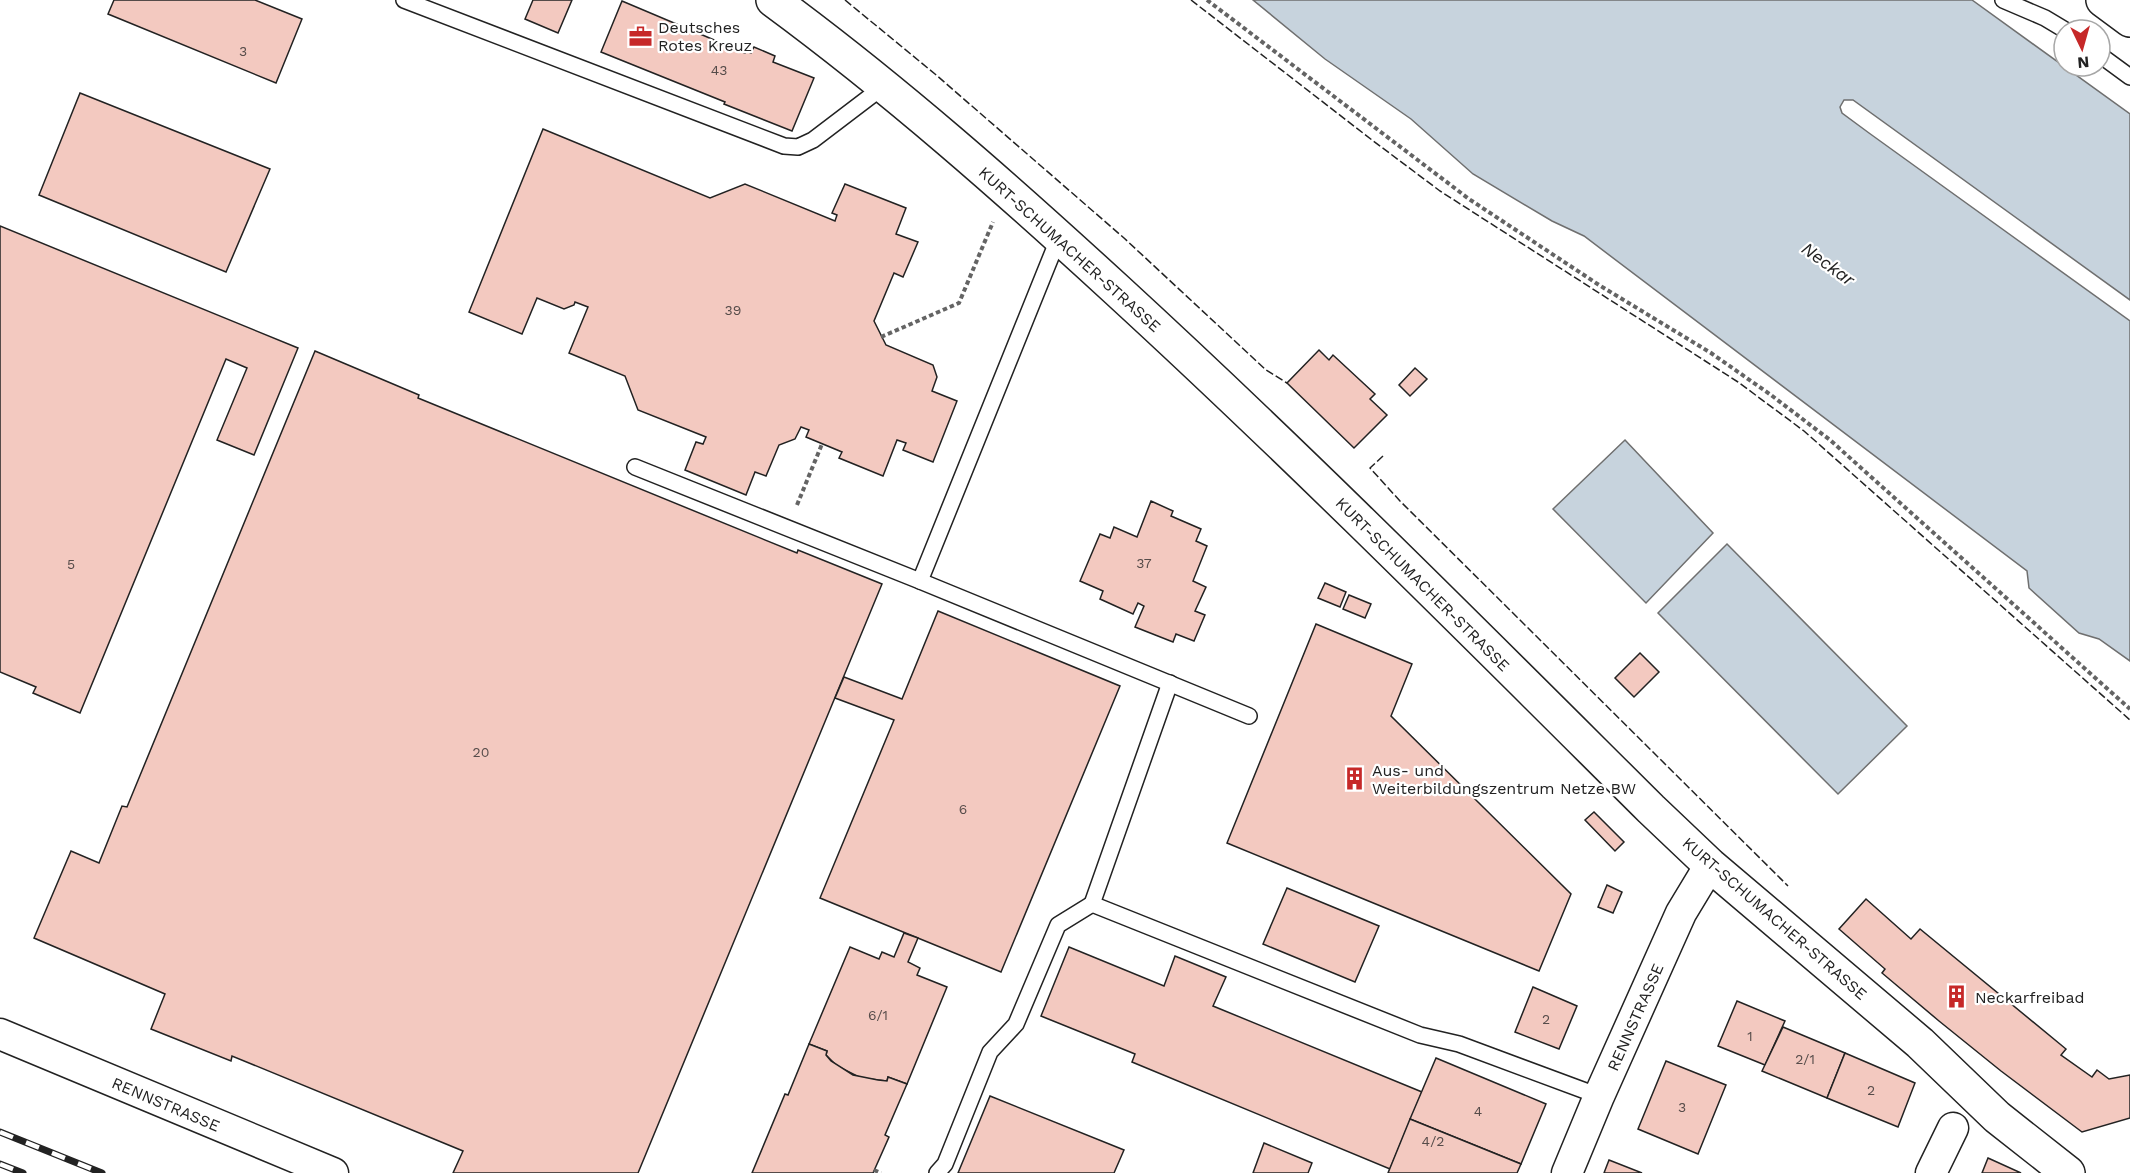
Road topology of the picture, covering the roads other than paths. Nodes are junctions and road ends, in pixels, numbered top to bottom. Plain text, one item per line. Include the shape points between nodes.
1 (404, 0) edge
2 (773, 0) edge
3 (2003, 0) edge
4 (2103, 0) edge
5 (2130, 20) edge
6 (2052, 22) edge
7 (2112, 64) edge
8 (2130, 77) edge
9 (884, 86) junction
10 (1059, 237) junction
11 (635, 467) dead end
12 (920, 581) junction
13 (1170, 682) junction
14 (1249, 716) dead end
15 (1710, 865) junction
16 (1092, 904) junction
17 (0, 1034) edge
18 (1599, 1096) junction
19 (1953, 1128) dead end
20 (333, 1173) edge
21 (938, 1173) edge
22 (1567, 1173) edge
23 (1931, 1173) edge
24 (2068, 1173) edge

1 - 9 lane via 784,146 798,147 813,140
2 - 9 main road, KURT-SCHUMACHER-STRASSE
3 - 6 lane
4 - 5 main road
7 - 8 lane
9 - 10 main road, KURT-SCHUMACHER-STRASSE
10 - 12 lane
10 - 15 main road, KURT-SCHUMACHER-STRASSE via 1226,391
11 - 12 lane
12 - 13 lane
13 - 14 lane
13 - 16 lane
15 - 18 street, RENNSTRASSE via 1681,914
15 - 24 main road, KURT-SCHUMACHER-STRASSE via 1920,1043 1997,1117
16 - 18 lane via 1420,1035 1459,1044
16 - 21 lane via 1058,926 1016,1024 990,1052
17 - 20 street, RENNSTRASSE
18 - 22 street, RENNSTRASSE
19 - 23 street

